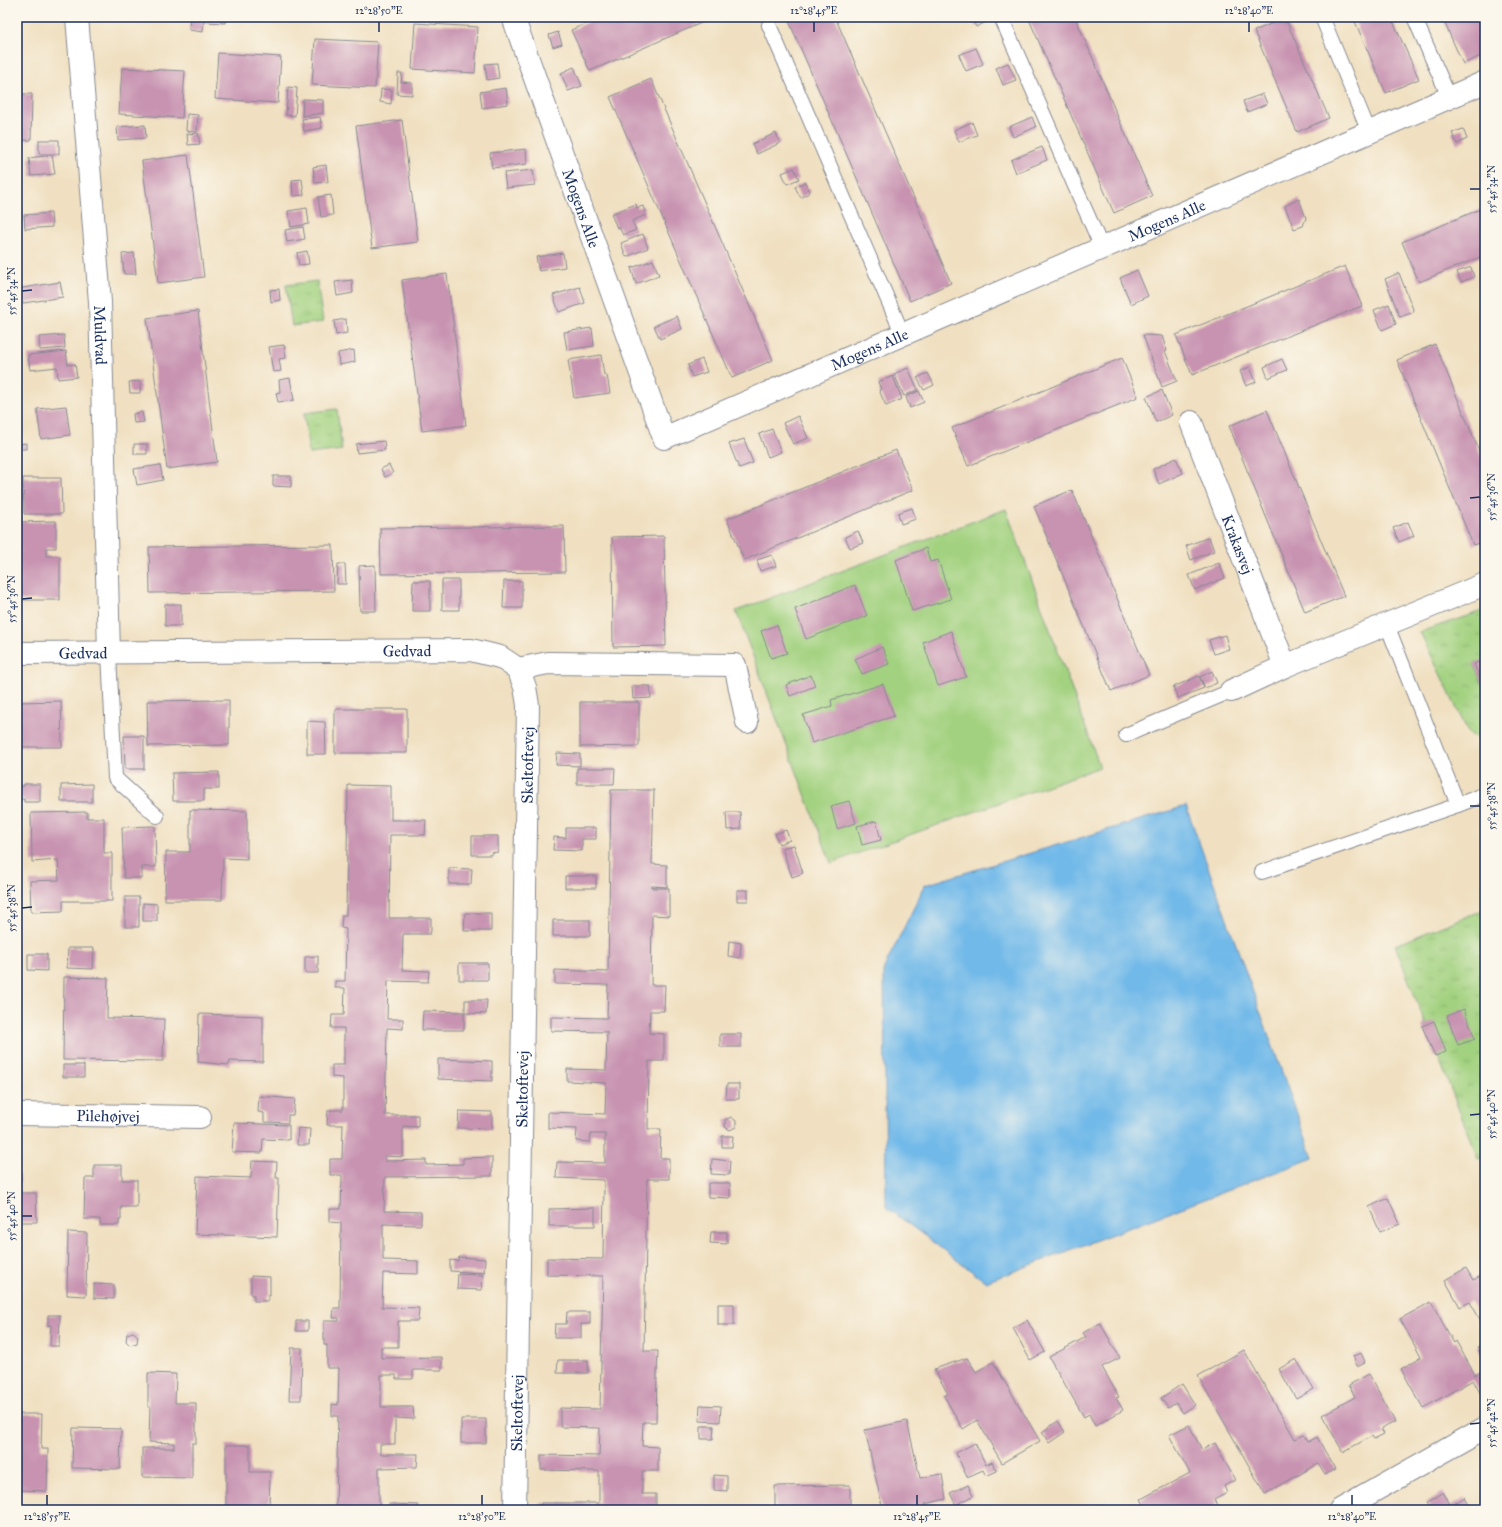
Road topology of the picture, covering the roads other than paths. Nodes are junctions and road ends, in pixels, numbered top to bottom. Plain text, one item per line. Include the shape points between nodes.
1 (77, 17) edge
2 (512, 17) edge
3 (1002, 17) edge
4 (1322, 17) edge
5 (1414, 17) edge
6 (769, 25) dead end
7 (1485, 82) edge
8 (1449, 97) junction
9 (1369, 132) junction
10 (1102, 248) junction
11 (903, 335) junction
12 (1191, 422) dead end
13 (1485, 584) edge
14 (1387, 625) junction
15 (17, 653) edge
16 (109, 653) junction
17 (1285, 666) junction
18 (518, 669) junction
19 (1231, 691) joint
20 (747, 722) dead end
21 (1126, 735) dead end
22 (1485, 794) edge
23 (1458, 805) junction
24 (157, 816) dead end
25 (1262, 872) dead end
26 (17, 1114) edge
27 (200, 1117) dead end
28 (1485, 1428) edge
29 (515, 1510) edge
30 (1340, 1510) edge

1 - 16 street, Muldvad via 100,302
2 - 11 street, Mogens Alle via 664,438
3 - 10 lane
4 - 9 lane
5 - 8 lane
6 - 11 lane
7 - 8 street, Mogens Alle
8 - 9 street, Mogens Alle
9 - 10 street, Mogens Alle
10 - 11 street, Mogens Alle
12 - 17 street, Krakasvej
13 - 14 street
14 - 17 street
14 - 23 lane
15 - 16 street, Gedvad
16 - 18 street, Gedvad via 471,650 500,657
16 - 24 lane via 114,778
17 - 19 street
18 - 20 street via 548,664 735,665
18 - 29 street, Skeltoftevej via 528,705
19 - 21 lane
22 - 23 lane
23 - 25 lane
26 - 27 street, Pilehøjvej
28 - 30 street

